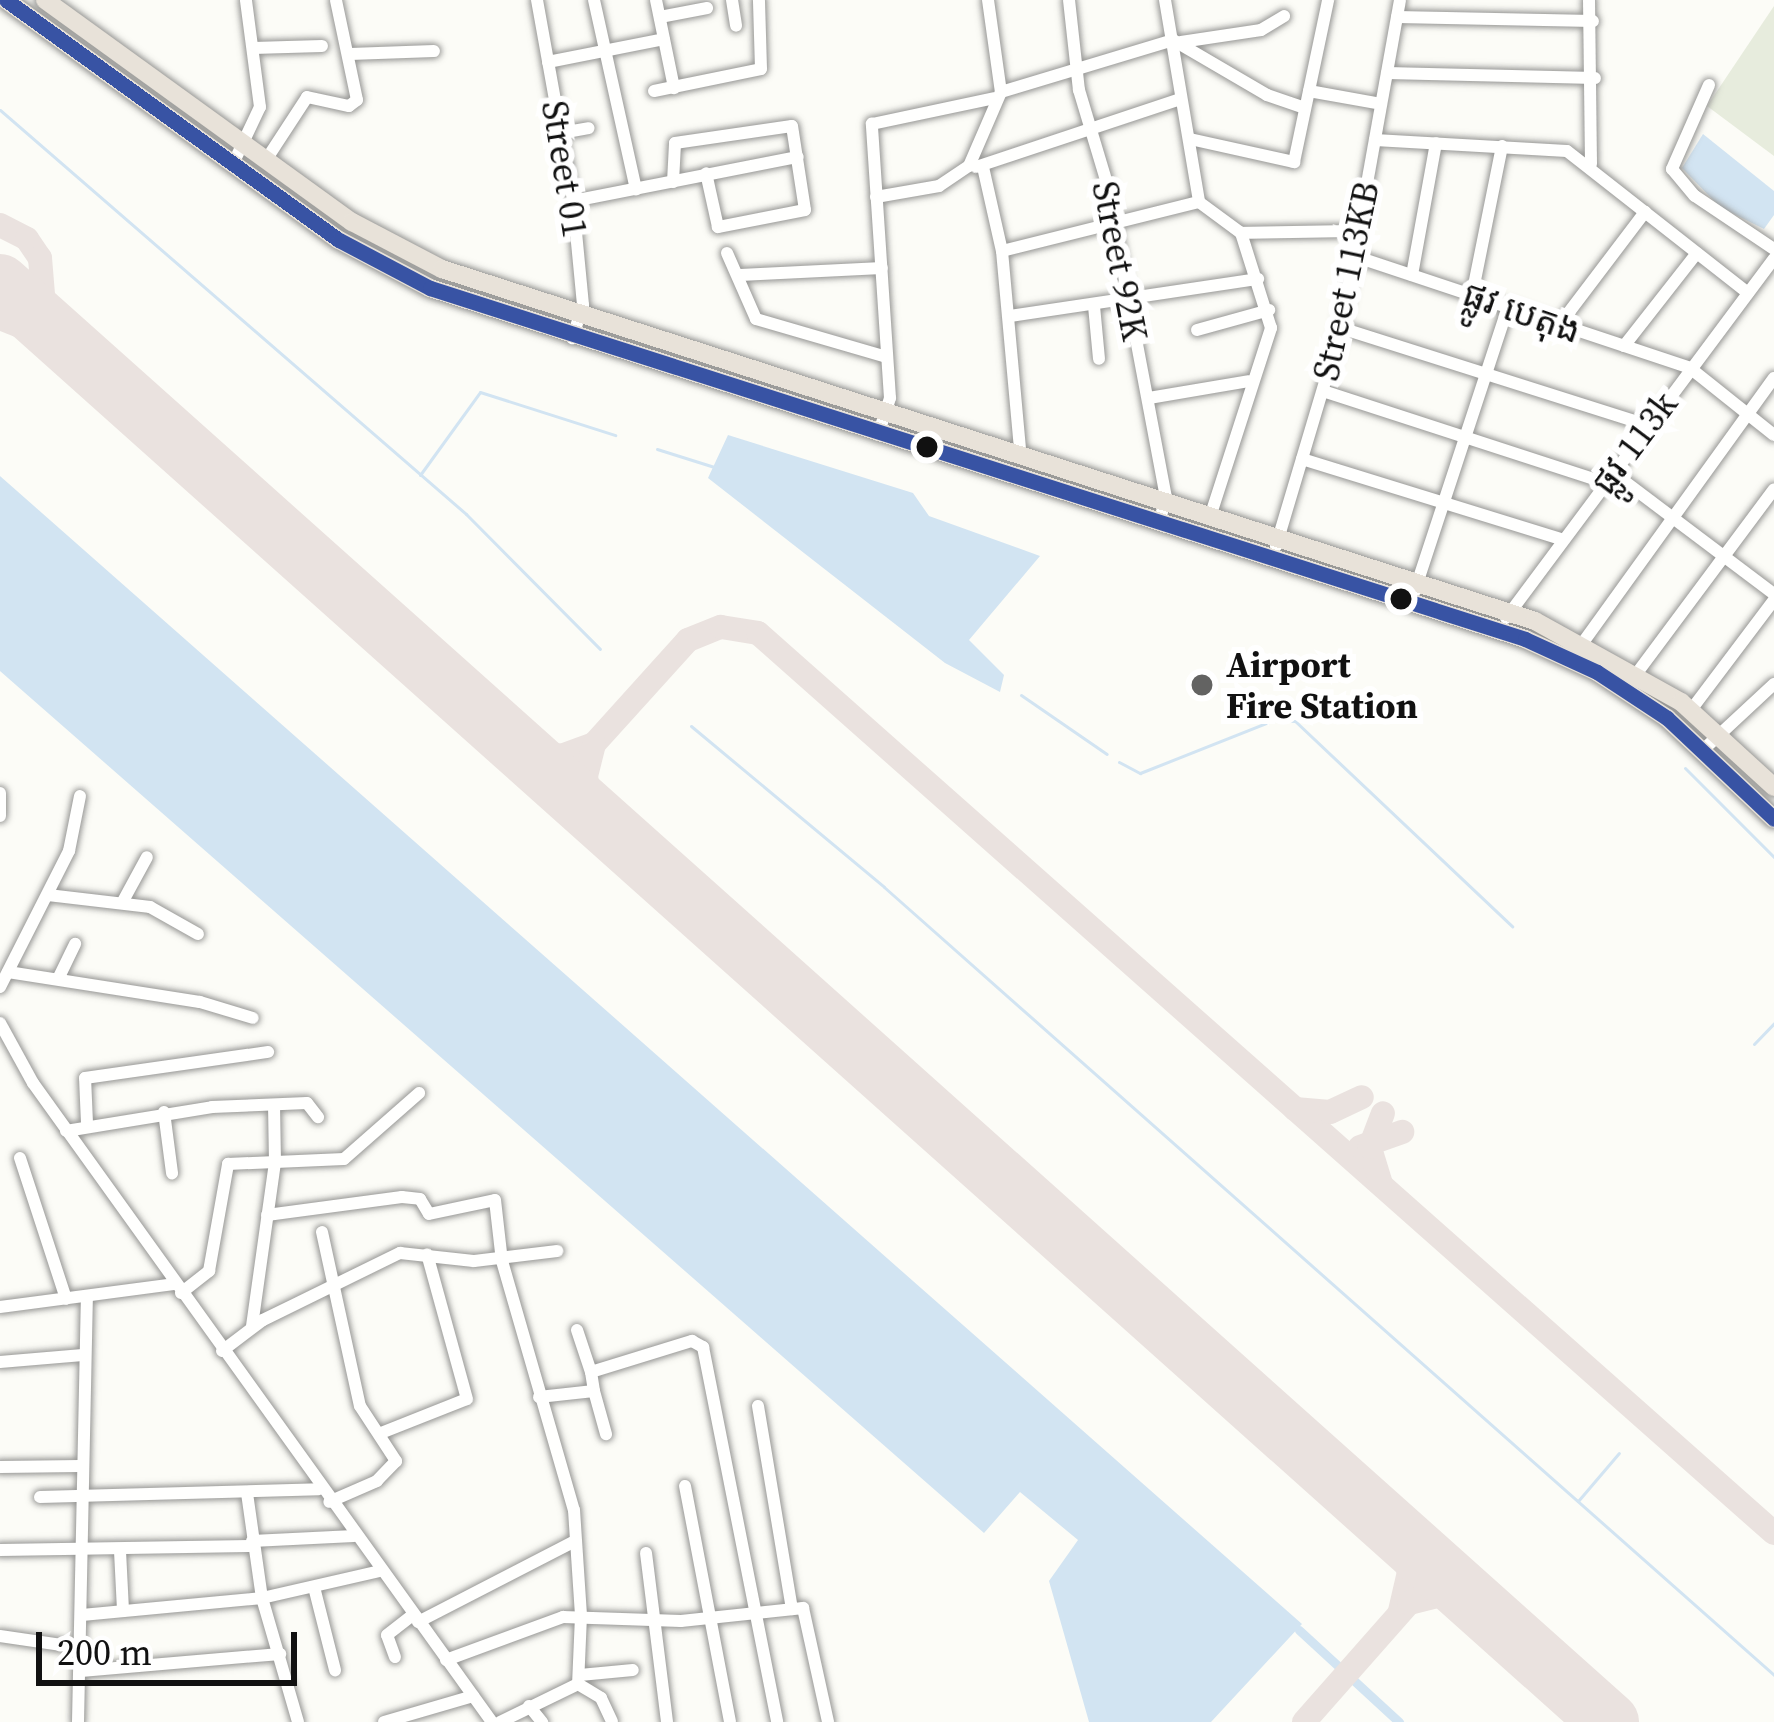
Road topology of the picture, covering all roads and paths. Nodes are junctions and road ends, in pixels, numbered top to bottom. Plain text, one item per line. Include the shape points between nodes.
1 (6, 0) edge
2 (44, 0) edge
3 (246, 0) edge
4 (336, 0) edge
5 (537, 0) edge
6 (594, 0) edge
7 (656, 0) edge
8 (732, 0) edge
9 (759, 0) edge
10 (988, 0) edge
11 (1069, 0) edge
12 (1165, 0) edge
13 (1328, 0) edge
14 (1400, 0) edge
15 (1589, 0) edge
16 (707, 8) dead end
17 (1284, 16) dead end
18 (660, 17) junction
19 (1396, 17) junction
20 (1593, 21) junction
21 (736, 26) dead end
22 (664, 39) junction
23 (1177, 41) junction
24 (322, 46) dead end
25 (253, 48) junction
26 (604, 50) junction
27 (434, 51) dead end
28 (350, 54) junction
29 (548, 62) junction
30 (1076, 67) junction
31 (1387, 73) junction
32 (1594, 78) junction
33 (1709, 85) dead end
34 (674, 88) junction
35 (1309, 91) junction
36 (654, 92) dead end
37 (998, 95) junction
38 (1180, 99) junction
39 (1381, 104) junction
40 (1305, 108) junction
41 (589, 128) dead end
42 (1090, 132) junction
43 (561, 133) junction
44 (1190, 139) junction
45 (1375, 140) junction
46 (1436, 142) junction
47 (246, 146) junction
48 (1502, 146) junction
49 (798, 157) junction
50 (266, 160) junction
51 (233, 164) junction
52 (1591, 164) junction
53 (976, 166) junction
54 (706, 173) junction
55 (673, 182) junction
56 (637, 189) junction
57 (876, 197) junction
58 (573, 201) junction
59 (1199, 202) junction
60 (1645, 212) junction
61 (1115, 224) junction
62 (1359, 231) junction
63 (1241, 233) junction
64 (1774, 249) edge
65 (1002, 251) junction
66 (727, 253) dead end
67 (1697, 253) junction
68 (1354, 256) junction
69 (1774, 259) edge
70 (882, 268) junction
71 (740, 275) junction
72 (1412, 275) junction
73 (1258, 279) junction
74 (1768, 279) edge
75 (1748, 293) junction
76 (1472, 295) junction
77 (1127, 302) junction
78 (1094, 306) junction
79 (1508, 307) junction
80 (1269, 310) junction
81 (1010, 316) junction
82 (579, 318) junction
83 (1560, 324) junction
84 (1341, 328) junction
85 (1198, 329) dead end
86 (572, 338) junction
87 (1624, 346) junction
88 (887, 357) junction
89 (1099, 359) dead end
90 (1690, 368) junction
91 (1486, 375) junction
92 (1774, 378) edge
93 (1249, 381) junction
94 (1323, 392) junction
95 (1149, 398) junction
96 (1747, 415) junction
97 (1648, 424) junction
98 (881, 425) junction
99 (1774, 435) edge
100 (1465, 439) junction
101 (1021, 458) junction
102 (1302, 459) junction
103 (1608, 477) junction
104 (1774, 489) edge
105 (1444, 503) junction
106 (1162, 513) junction
107 (1670, 515) junction
108 (1210, 517) junction
109 (1560, 538) junction
110 (1275, 548) junction
111 (1723, 555) junction
112 (1414, 592) junction
113 (1774, 597) edge
114 (1509, 611) junction
115 (1502, 631) junction
116 (1582, 640) junction
117 (1574, 660) junction
118 (1636, 673) junction
119 (1774, 684) edge
120 (1691, 710) junction
121 (1718, 733) junction
122 (1704, 748) junction
123 (1774, 787) edge
124 (0, 793) edge
125 (80, 796) dead end
126 (1772, 814) edge
127 (0, 816) edge
128 (147, 857) dead end
129 (48, 895) junction
130 (122, 903) junction
131 (198, 934) dead end
132 (75, 944) dead end
133 (8, 972) junction
134 (59, 977) junction
135 (0, 987) edge
136 (253, 1018) dead end
137 (0, 1023) edge
138 (268, 1052) dead end
139 (419, 1093) dead end
140 (274, 1105) junction
141 (164, 1112) junction
142 (318, 1117) dead end
143 (86, 1123) junction
144 (66, 1131) junction
145 (20, 1158) dead end
146 (275, 1162) junction
147 (172, 1173) dead end
148 (267, 1215) junction
149 (322, 1232) dead end
150 (557, 1251) dead end
151 (427, 1254) junction
152 (502, 1261) junction
153 (336, 1282) junction
154 (178, 1289) junction
155 (87, 1296) junction
156 (66, 1299) junction
157 (0, 1307) edge
158 (252, 1326) junction
159 (577, 1330) dead end
160 (222, 1351) junction
161 (83, 1355) junction
162 (0, 1362) edge
163 (591, 1372) junction
164 (594, 1391) junction
165 (539, 1397) junction
166 (758, 1406) dead end
167 (381, 1433) junction
168 (606, 1434) dead end
169 (80, 1466) junction
170 (0, 1467) edge
171 (685, 1486) dead end
172 (319, 1489) junction
173 (247, 1492) junction
174 (81, 1494) junction
175 (40, 1496) dead end
176 (329, 1502) junction
177 (354, 1536) junction
178 (574, 1541) junction
179 (252, 1544) junction
180 (0, 1550) edge
181 (120, 1551) junction
182 (82, 1552) junction
183 (646, 1553) dead end
184 (380, 1571) junction
185 (314, 1587) junction
186 (262, 1598) junction
187 (792, 1609) junction
188 (123, 1611) junction
189 (759, 1612) junction
190 (82, 1615) junction
191 (580, 1616) junction
192 (713, 1618) junction
193 (416, 1619) junction
194 (659, 1621) junction
195 (0, 1636) edge
196 (82, 1648) junction
197 (280, 1654) junction
198 (395, 1657) dead end
199 (446, 1660) junction
200 (334, 1670) dead end
201 (633, 1670) dead end
202 (81, 1671) junction
203 (579, 1679) junction
204 (473, 1696) junction
205 (529, 1706) junction
206 (438, 1717) edge
207 (607, 1721) edge
208 (78, 1722) edge
209 (298, 1722) edge
210 (384, 1722) edge
211 (496, 1722) edge
212 (542, 1722) edge
213 (667, 1722) edge
214 (730, 1722) edge
215 (777, 1722) edge
216 (828, 1722) edge

1 - 51 highway
2 - 47 highway
3 - 25 street
4 - 28 street
5 - 29 street, Street 01
6 - 26 street
7 - 18 street
8 - 21 street
9 - 34 street via 764,66
10 - 37 street
11 - 30 street, Street 92K
12 - 23 street
13 - 35 street
14 - 19 street, Street 113KB
15 - 20 street
16 - 18 street
17 - 23 street via 1261,30
18 - 22 street
19 - 20 street
19 - 31 street, Street 113KB
20 - 32 street
22 - 26 street
22 - 34 street
23 - 30 street
23 - 38 street
23 - 40 street via 1267,95
24 - 25 street
25 - 47 street via 260,107
26 - 29 street
26 - 56 street
27 - 28 street
28 - 50 street via 354,105 307,98
29 - 43 street, Street 01
30 - 37 street
30 - 42 street, Street 92K
31 - 32 street
31 - 39 street, Street 113KB
32 - 52 street
33 - 64 street via 1672,169 1695,196
34 - 36 street
35 - 39 street
35 - 40 street
37 - 53 street
37 - 57 street via 872,124
38 - 42 street
38 - 44 street
39 - 45 street, Street 113KB
40 - 44 street via 1292,164
41 - 43 street
42 - 53 street
42 - 61 street, Street 92K
43 - 58 street, Street 01
44 - 59 street
45 - 46 street
45 - 62 street, Street 113KB
46 - 48 street
46 - 72 street
47 - 50 highway
47 - 51 street
48 - 52 street via 1567,151
48 - 76 street
49 - 54 street
49 - 54 street via 805,210 722,227
49 - 55 street via 788,125 681,142 670,147
50 - 82 highway via 414,255
51 - 86 highway via 367,257 454,298
52 - 60 street
53 - 57 street via 939,187
53 - 65 street
54 - 55 street
55 - 56 street
56 - 58 street
57 - 70 street
58 - 82 street, Street 01
59 - 61 street
59 - 63 street
60 - 67 street
60 - 83 street
61 - 65 street
61 - 77 street, Street 92K
62 - 63 street
62 - 68 street, Street 113KB
63 - 73 street
65 - 81 street
66 - 71 street
67 - 75 street
67 - 87 street
68 - 72 street, ផ្លូវ បេតុង
68 - 84 street, Street 113KB
69 - 74 street, ផ្លូវ 113k
70 - 71 street
70 - 88 street
71 - 88 street via 756,319
72 - 76 street, ផ្លូវ បេតុង
73 - 77 street
73 - 80 street
74 - 75 street, ផ្លូវ 113k
75 - 90 street, ផ្លូវ 113k
76 - 79 street, ផ្លូវ បេតុង
77 - 78 street
77 - 95 street, Street 92K
78 - 81 street
78 - 89 street
79 - 83 street, ផ្លូវ បេតុង
79 - 91 street
80 - 85 street
80 - 93 street via 1269,341
81 - 101 street
82 - 86 street, Street 01
82 - 98 highway
83 - 87 street, ផ្លូវ បេតុង
84 - 91 street
84 - 94 street, Street 113KB
86 - 98 highway
87 - 90 street, ផ្លូវ បេតុង
88 - 98 street
90 - 96 street
90 - 97 street, ផ្លូវ 113k
91 - 97 street
91 - 100 street
92 - 96 street
93 - 95 street
93 - 108 street
94 - 100 street
94 - 102 street, Street 113KB
95 - 106 street, Street 92K
96 - 99 street
96 - 107 street
97 - 103 street, ផ្លូវ 113k
98 - 101 highway
98 - 106 highway
100 - 103 street
100 - 105 street
101 - 106 highway
102 - 105 street
102 - 110 street, Street 113KB
103 - 107 street
103 - 109 street, ផ្លូវ 113k
104 - 111 street
105 - 109 street
105 - 112 street
106 - 108 highway
106 - 110 highway
107 - 111 street
107 - 116 street
108 - 110 highway
109 - 114 street, ផ្លូវ 113k
110 - 112 highway
111 - 113 street
111 - 118 street
112 - 114 highway
112 - 115 highway
113 - 120 street
114 - 115 street, ផ្លូវ 113k
114 - 116 highway
115 - 117 highway
116 - 117 street
116 - 118 highway
117 - 122 highway
118 - 120 highway
119 - 121 street
120 - 121 highway
121 - 122 street
121 - 123 highway
122 - 126 highway
124 - 127 street
125 - 129 street via 69,851
128 - 130 street
129 - 130 street
129 - 133 street
130 - 131 street via 150,907
132 - 134 street
133 - 134 street
133 - 135 street
134 - 136 street
137 - 144 street
138 - 143 street via 85,1078
139 - 146 street via 350,1156
140 - 141 street
140 - 142 street via 307,1102
140 - 146 street
141 - 143 street
141 - 147 street
143 - 144 street
144 - 154 street
145 - 156 street
146 - 148 street
146 - 154 street via 228,1164 209,1271
148 - 152 street via 402,1197 420,1198 431,1214 492,1199
148 - 158 street
149 - 153 street
150 - 152 street
151 - 152 street
151 - 153 street via 400,1253
151 - 167 street via 467,1396
152 - 165 street
153 - 158 street
153 - 167 street via 360,1406
154 - 155 street
154 - 160 street
155 - 156 street
155 - 161 street
156 - 157 street
158 - 160 street
159 - 163 street
160 - 172 street
161 - 162 street
161 - 169 street
163 - 164 street
163 - 189 street via 692,1341 703,1347
164 - 165 street
164 - 168 street
165 - 178 street via 574,1510
166 - 187 street
167 - 176 street via 395,1465
169 - 170 street
169 - 174 street
171 - 192 street
172 - 173 street
172 - 176 street
173 - 174 street
173 - 179 street
174 - 175 street
174 - 182 street
176 - 177 street
177 - 179 street
177 - 184 street
178 - 191 street
178 - 193 street
179 - 181 street
179 - 186 street
180 - 182 street
181 - 182 street
181 - 188 street
182 - 190 street
183 - 194 street
184 - 185 street
184 - 193 street
185 - 186 street
185 - 200 street
186 - 188 street
186 - 197 street
187 - 189 street
187 - 216 street via 807,1613
188 - 190 street
189 - 192 street
189 - 215 street
190 - 196 street
191 - 194 street
191 - 199 street via 512,1631
191 - 203 street
192 - 194 street
192 - 214 street
193 - 198 street via 387,1635
193 - 199 street
194 - 213 street
195 - 196 street
196 - 202 street
197 - 202 street
197 - 209 street
199 - 204 street
201 - 203 street
202 - 208 street
203 - 205 street
203 - 207 street via 601,1698
204 - 206 street
204 - 211 street
205 - 211 street
205 - 212 street
206 - 210 street

